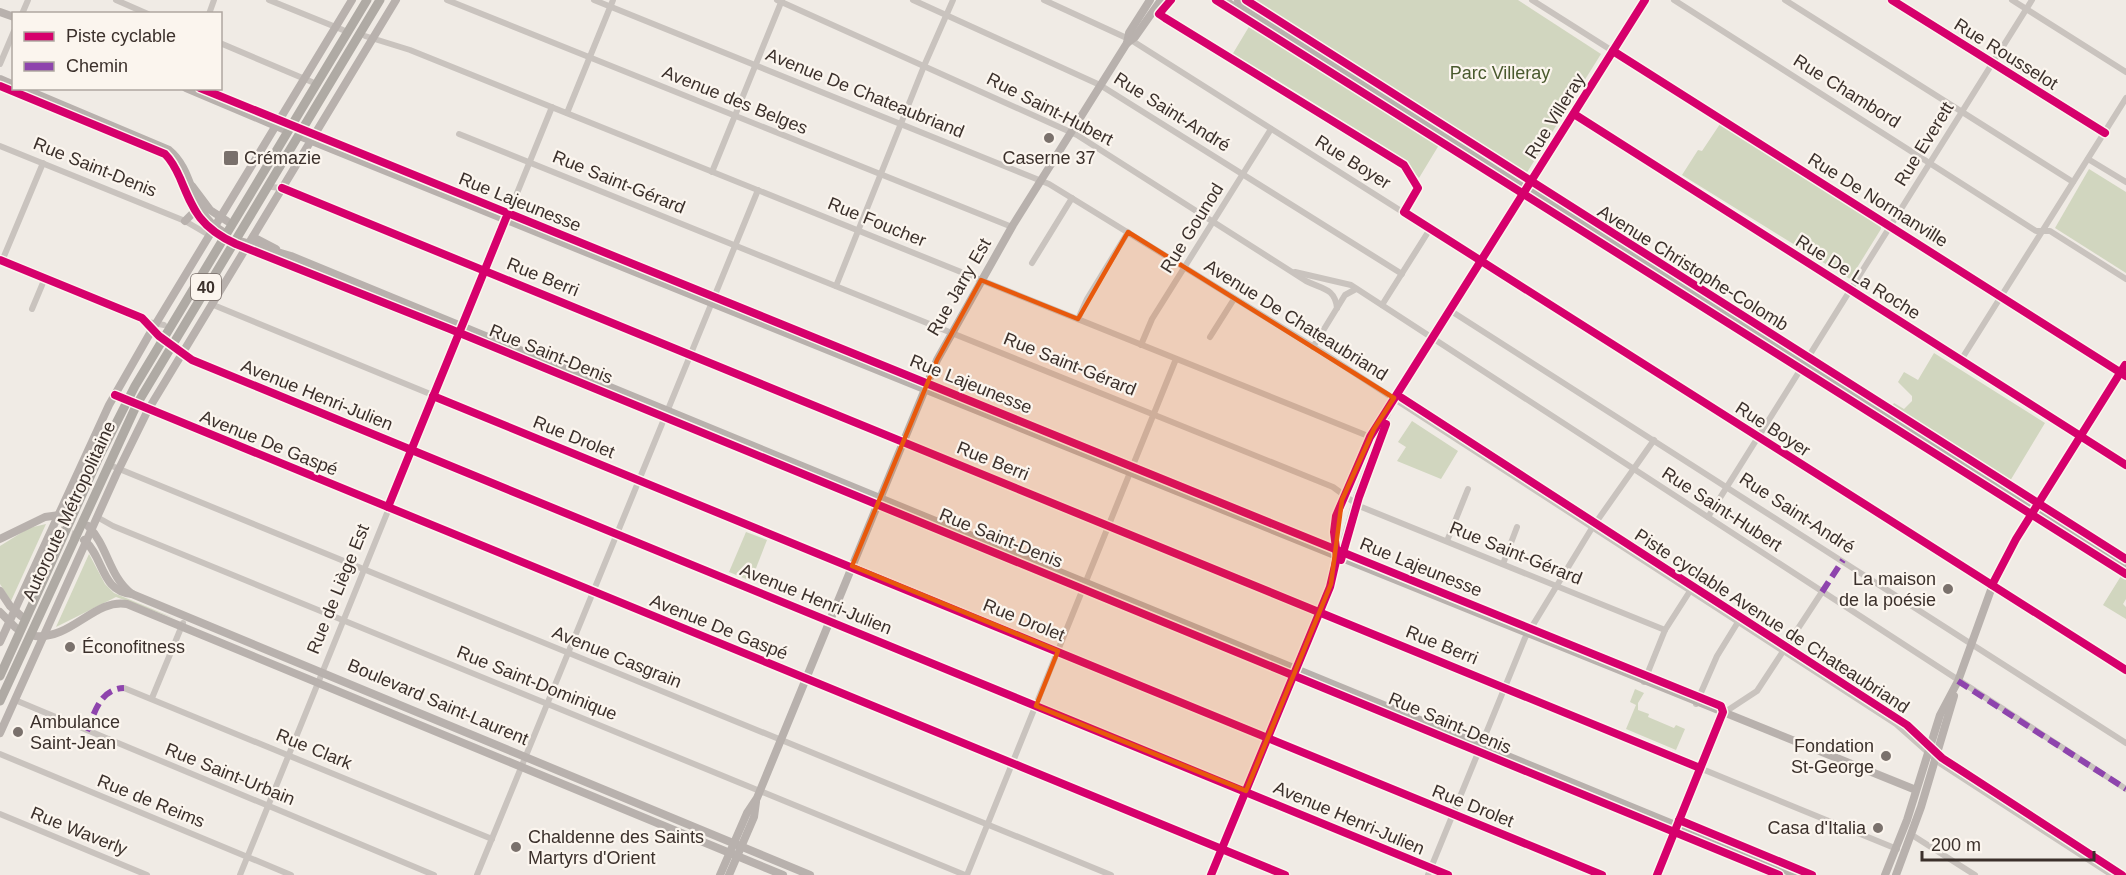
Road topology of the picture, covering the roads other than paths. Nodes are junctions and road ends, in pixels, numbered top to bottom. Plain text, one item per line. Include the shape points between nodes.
1 (116, 0) edge
2 (269, 0) edge
3 (352, 0) edge
4 (367, 0) edge
5 (380, 0) edge
6 (396, 0) edge
7 (447, 0) edge
8 (594, 0) edge
9 (913, 0) edge
10 (953, 0) edge
11 (1044, 0) edge
12 (1150, 0) edge
13 (1161, 0) edge
14 (1224, 0) edge
15 (1238, 0) edge
16 (1532, 0) edge
17 (1645, 0) edge
18 (1674, 0) edge
19 (1785, 0) edge
20 (1892, 0) edge
21 (2012, 0) edge
22 (2032, 0) edge
23 (780, 1) edge
24 (611, 3) edge
25 (2026, 9) junction
26 (143, 12) edge
27 (946, 15) junction
28 (339, 29) junction
29 (12, 36) edge
30 (369, 37) junction
31 (1129, 40) junction
32 (222, 44) edge
33 (1613, 51) junction
34 (589, 57) junction
35 (1992, 63) junction
36 (0, 64) edge
37 (755, 65) junction
38 (924, 66) junction
39 (2126, 72) edge
40 (308, 80) junction
41 (1100, 85) junction
42 (27, 90) edge
43 (191, 90) edge
44 (2126, 98) edge
45 (552, 107) junction
46 (1962, 112) junction
47 (567, 113) junction
48 (1574, 114) junction
49 (735, 116) junction
50 (901, 124) junction
51 (279, 128) junction
52 (1271, 129) junction
53 (1070, 132) junction
54 (459, 134) dead end
55 (2104, 134) junction
56 (306, 139) junction
57 (0, 146) edge
58 (2088, 159) junction
59 (528, 162) junction
60 (1931, 162) junction
61 (43, 164) junction
62 (712, 172) junction
63 (880, 174) junction
64 (1243, 174) junction
65 (188, 181) junction
66 (1040, 181) junction
67 (2073, 182) junction
68 (2126, 182) edge
69 (277, 187) junction
70 (1528, 188) junction
71 (758, 190) junction
72 (1072, 198) junction
73 (198, 208) junction
74 (506, 218) junction
75 (224, 219) junction
76 (1213, 220) junction
77 (185, 221) junction
78 (1891, 225) junction
79 (258, 227) junction
80 (1012, 227) junction
81 (218, 229) junction
82 (247, 229) dead end
83 (1430, 229) junction
84 (858, 230) junction
85 (2043, 231) junction
86 (1128, 232) junction
87 (209, 235) junction
88 (247, 240) junction
89 (735, 246) junction
90 (1, 261) edge
91 (1482, 262) junction
92 (1032, 263) dead end
93 (1184, 268) junction
94 (485, 270) junction
95 (1295, 272) junction
96 (1402, 274) junction
97 (45, 278) junction
98 (2126, 279) edge
99 (981, 280) junction
100 (836, 286) junction
101 (1356, 289) junction
102 (1851, 289) junction
103 (2001, 296) junction
104 (1234, 299) junction
105 (207, 302) junction
106 (712, 303) junction
107 (1382, 306) junction
108 (1337, 308) junction
109 (32, 309) dead end
110 (1451, 311) junction
111 (1078, 319) junction
112 (462, 326) junction
113 (156, 327) junction
114 (951, 332) junction
115 (1210, 337) dead end
116 (1433, 339) junction
117 (1142, 345) junction
118 (1313, 347) junction
119 (178, 351) junction
120 (691, 354) junction
121 (1176, 359) junction
122 (1961, 360) junction
123 (1804, 363) junction
124 (2126, 364) edge
125 (2123, 374) edge
126 (924, 388) junction
127 (433, 396) junction
128 (1394, 398) junction
129 (145, 408) junction
130 (668, 410) junction
131 (1154, 415) junction
132 (2080, 436) junction
133 (1370, 437) junction
134 (1758, 437) junction
135 (903, 440) junction
136 (1377, 440) junction
137 (1654, 440) junction
138 (411, 450) junction
139 (2126, 465) edge
140 (116, 468) junction
141 (1632, 468) junction
142 (1131, 472) junction
143 (639, 480) junction
144 (1727, 486) junction
145 (1468, 489) dead end
146 (1344, 494) junction
147 (880, 497) junction
148 (1354, 502) junction
149 (388, 507) junction
150 (2034, 509) junction
151 (63, 514) junction
152 (97, 517) junction
153 (1708, 518) junction
154 (1110, 525) junction
155 (89, 526) junction
156 (1517, 527) dead end
157 (1592, 528) junction
158 (617, 534) junction
159 (0, 539) edge
160 (83, 539) junction
161 (1447, 541) junction
162 (1337, 557) junction
163 (1503, 564) junction
164 (852, 566) junction
165 (2126, 567) edge
166 (362, 569) junction
167 (1087, 582) junction
168 (1992, 585) junction
169 (1557, 586) junction
170 (0, 591) edge
171 (1690, 591) junction
172 (594, 592) junction
173 (1822, 592) junction
174 (132, 594) junction
175 (1320, 611) junction
176 (0, 612) edge
177 (18, 614) junction
178 (186, 616) junction
179 (342, 619) junction
180 (830, 621) junction
181 (1738, 622) junction
182 (12, 626) junction
183 (182, 627) junction
184 (1665, 630) junction
185 (1527, 635) junction
186 (39, 637) junction
187 (1971, 643) junction
188 (3, 644) edge
189 (28, 651) dead end
190 (1059, 651) junction
191 (1783, 651) junction
192 (568, 654) junction
193 (33, 661) junction
194 (1296, 668) junction
195 (2126, 670) edge
196 (320, 672) junction
197 (0, 676) edge
198 (806, 679) junction
199 (1958, 681) junction
200 (316, 682) junction
201 (1644, 682) junction
202 (1505, 687) junction
203 (124, 688) dead end
204 (152, 698) junction
205 (15, 700) junction
206 (0, 702) edge
207 (548, 704) junction
208 (1696, 704) junction
209 (1036, 706) junction
210 (1722, 714) junction
211 (0, 733) edge
212 (1268, 737) junction
213 (780, 740) junction
214 (2126, 742) edge
215 (1482, 744) junction
216 (1928, 751) junction
217 (0, 754) edge
218 (288, 754) junction
219 (526, 757) junction
220 (1936, 759) junction
221 (1013, 763) junction
222 (522, 767) junction
223 (1700, 768) junction
224 (2126, 789) edge
225 (1916, 790) junction
226 (1246, 791) junction
227 (758, 795) junction
228 (267, 806) junction
229 (1453, 813) junction
230 (0, 814) edge
231 (987, 825) junction
232 (1677, 825) junction
233 (1912, 835) junction
234 (492, 839) junction
235 (738, 845) junction
236 (1222, 849) junction
237 (1897, 849) junction
238 (733, 855) junction
239 (247, 857) junction
240 (1430, 871) edge
241 (147, 875) edge
242 (240, 875) edge
243 (291, 875) edge
244 (434, 875) edge
245 (477, 875) edge
246 (720, 875) edge
247 (729, 875) edge
248 (783, 875) edge
249 (810, 875) edge
250 (966, 875) edge
251 (1111, 875) edge
252 (1211, 875) edge
253 (1285, 875) edge
254 (1448, 875) edge
255 (1602, 875) edge
256 (1657, 875) edge
257 (1797, 875) edge
258 (1885, 875) edge
259 (1896, 875) edge
260 (1975, 875) edge
261 (2112, 875) edge

1 - 26 street
2 - 28 street
3 - 28 main road
4 - 197 highway, Autoroute Métropolitaine / 40, bridge via 135,386
5 - 206 highway, Autoroute Métropolitaine / 40, bridge via 142,394
6 - 30 main road
7 - 34 street, Avenue des Belges
8 - 24 street, Avenue De Chateaubriand
9 - 27 street, Rue Saint-André
10 - 27 street
11 - 31 street, Rue Boyer
12 - 31 main road, Rue Jarry Est
13 - 31 main road, Rue Jarry Est
14 - 70 main road, Avenue Christophe-Colomb via 1465,153
15 - 70 main road, Avenue Christophe-Colomb via 1469,146
16 - 33 street, Rue De Normanville
17 - 33 street, Rue Villeray
18 - 60 street, Rue Chambord
19 - 46 street
20 - 35 street, Rue Rousselot
21 - 25 street
22 - 25 street, Rue Everett
23 - 37 street
23 - 38 street, Rue Saint-Hubert
24 - 34 street
24 - 37 street, Avenue De Chateaubriand
25 - 35 street, Rue Everett
25 - 39 street
27 - 38 street
27 - 41 street, Rue Saint-André
28 - 40 main road
29 - 36 street
30 - 45 street, Rue Foucher
30 - 56 main road
31 - 41 main road, Rue Jarry Est
31 - 52 street, Rue Boyer
32 - 40 street
33 - 48 street, Rue Villeray
33 - 78 street, Rue De Normanville
34 - 47 street
34 - 49 street, Avenue des Belges
35 - 46 street, Rue Everett
35 - 55 street, Rue Rousselot
37 - 49 street
37 - 50 street, Avenue De Chateaubriand
38 - 50 street
38 - 53 street, Rue Saint-Hubert
40 - 51 main road
41 - 53 main road, Rue Jarry Est
41 - 64 street, Rue Saint-André
42 - 65 main road via 165,147 177,158
43 - 51 main road
44 - 55 street
45 - 47 street, Rue Foucher
45 - 59 street, Rue de Liège Est
46 - 60 street, Rue Everett
46 - 67 street
47 - 62 street, Rue Foucher
48 - 70 street, Rue Villeray
48 - 102 street, Rue De La Roche
49 - 62 street
49 - 63 street, Avenue des Belges
50 - 63 street
50 - 66 street, Avenue De Chateaubriand
51 - 75 main road
52 - 64 street, Rue Gounod
52 - 83 street, Rue Boyer
53 - 66 main road, Rue Jarry Est
53 - 76 street, Rue Saint-Hubert
54 - 59 street, Rue Saint-Gérard
55 - 58 street
56 - 69 main road
56 - 74 main road, Rue Lajeunesse
57 - 61 street, Rue Saint-Denis
58 - 67 street
58 - 68 street
59 - 74 street, Rue de Liège Est
59 - 89 street, Rue Saint-Gérard
60 - 78 street, Rue Everett
60 - 85 street, Rue Chambord via 2036,231
61 - 77 street, Rue Saint-Denis
61 - 90 street
62 - 71 street, Rue Foucher
63 - 80 street, Avenue des Belges
63 - 84 street
64 - 76 street, Rue Gounod
64 - 96 street, Rue Saint-André
65 - 73 main road
65 - 75 main road via 208,209
66 - 72 street, Avenue De Chateaubriand
66 - 80 main road, Rue Jarry Est
67 - 85 street
69 - 79 main road
69 - 94 street, Rue Berri
70 - 91 street, Rue Villeray
70 - 123 main road, Avenue Christophe-Colomb
71 - 84 street, Rue Foucher
71 - 89 street
72 - 86 street, Avenue De Chateaubriand
72 - 92 street
73 - 77 main road
73 - 81 main road
74 - 94 street, Rue de Liège Est
74 - 106 main road, Rue Lajeunesse
75 - 81 main road
76 - 93 street, Rue Gounod
76 - 95 street, Rue Saint-Hubert
77 - 87 street, Rue Saint-Denis
78 - 102 street, Rue Everett
78 - 103 street, Rue De Normanville
79 - 82 main road
79 - 88 main road
80 - 99 main road, Rue Jarry Est
81 - 87 main road
83 - 91 street, Rue Boyer
83 - 96 street
84 - 99 street, Rue Foucher
84 - 100 street
85 - 98 street, Rue Chambord via 2049,231
85 - 103 street
86 - 93 street, Avenue De Chateaubriand
86 - 111 street
87 - 113 main road
88 - 105 main road
88 - 112 main road, Rue Saint-Denis
89 - 100 street, Rue Saint-Gérard
89 - 106 street
90 - 97 street
91 - 110 street, Rue Villeray
91 - 134 street, Rue Boyer
93 - 104 street, Avenue De Chateaubriand
93 - 117 street, Rue Gounod via 1152,319
94 - 112 street, Rue de Liège Est
94 - 120 street, Rue Berri
95 - 101 street, Rue Saint-Hubert via 1344,282
95 - 108 street, Rue Saint-Hubert via 1332,292
96 - 107 street
97 - 109 street
97 - 113 street
99 - 111 street, Rue Foucher
99 - 114 main road, Rue Jarry Est
100 - 114 street, Rue Saint-Gérard
101 - 107 street, Rue Saint-Hubert
101 - 108 street via 1348,292
102 - 122 street, Rue De La Roche
102 - 123 street, Rue Everett
103 - 122 street
103 - 125 street, Rue De Normanville
104 - 115 street
104 - 118 street, Avenue De Chateaubriand
105 - 119 main road
105 - 127 street, Rue Drolet
106 - 120 street
106 - 126 main road, Rue Lajeunesse
107 - 116 street, Rue Saint-Hubert
108 - 118 street
110 - 116 street, Rue Villeray
110 - 137 street, Rue Saint-André
111 - 117 street, Rue Foucher
112 - 127 street, Rue de Liège Est
112 - 130 main road, Rue Saint-Denis
113 - 151 main road
114 - 126 main road, Rue Jarry Est
114 - 131 street, Rue Saint-Gérard
116 - 128 street, Rue Villeray
116 - 141 street, Rue Saint-Hubert
117 - 121 street, Rue Foucher
118 - 128 street, Avenue De Chateaubriand
119 - 129 main road
119 - 138 street, Avenue Henri-Julien
120 - 130 street
120 - 135 street, Rue Berri
121 - 131 street
121 - 133 street, Rue Foucher
122 - 132 street, Rue De La Roche
123 - 134 street, Rue Everett
123 - 150 main road, Avenue Christophe-Colomb
124 - 125 main road
125 - 132 main road
126 - 135 main road, Rue Jarry Est
126 - 142 main road, Rue Lajeunesse
127 - 138 street, Rue de Liège Est
127 - 143 street, Rue Drolet
128 - 133 street, Rue Villeray
128 - 136 street, Rue Villeray
128 - 157 street, Avenue De Chateaubriand
129 - 140 main road
129 - 149 street, Avenue De Gaspé
130 - 143 street
130 - 147 main road, Rue Saint-Denis
131 - 142 street
131 - 146 street, Rue Saint-Gérard
132 - 139 street, Rue De La Roche
132 - 150 main road
133 - 136 street, Rue Foucher
133 - 146 street, Rue Villeray
134 - 144 street, Rue Everett
134 - 168 street, Rue Boyer
135 - 147 main road, Rue Jarry Est
135 - 154 street, Rue Berri
136 - 148 street, Rue Villeray
137 - 141 street
137 - 144 street, Rue Saint-André
138 - 149 street, Rue de Liège Est
138 - 158 street, Avenue Henri-Julien
140 - 152 main road
140 - 166 street, Avenue Casgrain
141 - 153 street, Rue Saint-Hubert
141 - 157 street
142 - 154 street
142 - 162 main road, Rue Lajeunesse
143 - 158 street
143 - 164 street, Rue Drolet
144 - 153 street, Rue Everett
144 - 187 street, Rue Saint-André
145 - 161 street
146 - 148 street, Rue Saint-Gérard
146 - 162 street, Rue Villeray via 1335,524
147 - 164 main road, Rue Jarry Est
147 - 167 main road, Rue Saint-Denis
148 - 161 street, Rue Saint-Gérard
148 - 162 street, Rue Villeray
149 - 166 street, Rue de Liège Est
149 - 172 street, Avenue De Gaspé
150 - 165 main road, Avenue Christophe-Colomb
150 - 168 main road
151 - 159 main road via 31,523
151 - 177 main road via 35,567
152 - 155 main road
152 - 179 street, Rue Saint-Dominique
153 - 173 street, Rue Saint-Hubert
154 - 167 street
154 - 175 street, Rue Berri
155 - 160 main road
155 - 174 main road, Boulevard Saint-Laurent via 118,580
156 - 163 street
157 - 169 street
157 - 171 street, Avenue De Chateaubriand
158 - 172 street
158 - 180 street, Avenue Henri-Julien
160 - 174 main road via 111,585 121,593
160 - 186 main road via 67,583
161 - 163 street, Rue Saint-Gérard
162 - 175 street, Rue Villeray
162 - 185 main road, Rue Lajeunesse
163 - 169 street, Rue Saint-Gérard
164 - 180 main road, Rue Jarry Est
164 - 190 street, Rue Drolet
166 - 179 street, Rue de Liège Est
166 - 192 street, Avenue Casgrain
167 - 190 street
167 - 194 main road, Rue Saint-Denis
168 - 187 main road
168 - 195 street, Rue Boyer
169 - 184 street, Rue Saint-Gérard
169 - 185 street
170 - 177 main road
171 - 181 street, Avenue De Chateaubriand
171 - 184 street
172 - 192 street
172 - 198 street, Avenue De Gaspé
173 - 191 street
173 - 199 street, Rue Saint-Hubert
174 - 178 main road, Boulevard Saint-Laurent
175 - 194 street, Rue Villeray
175 - 202 street, Rue Berri
176 - 182 main road
177 - 182 main road
178 - 183 street
178 - 196 main road, Boulevard Saint-Laurent
179 - 196 street, Rue de Liège Est
179 - 207 street, Rue Saint-Dominique
180 - 198 main road, Rue Jarry Est
180 - 209 street, Avenue Henri-Julien
181 - 191 street, Avenue De Chateaubriand
181 - 208 street via 1718,652
182 - 188 main road
183 - 186 main road, Boulevard Saint-Laurent via 118,603 57,634
183 - 200 main road, Boulevard Saint-Laurent
183 - 204 street
184 - 201 street
185 - 201 main road, Rue Lajeunesse
185 - 202 street
186 - 193 main road
187 - 199 main road
187 - 214 street, Rue Saint-André
189 - 193 main road
190 - 209 street
190 - 212 street, Rue Drolet
191 - 210 street via 1755,692
191 - 216 street, Avenue De Chateaubriand via 1896,724
192 - 207 street
192 - 213 street, Avenue Casgrain
193 - 205 main road
194 - 212 street, Rue Villeray
194 - 215 main road, Rue Saint-Denis
196 - 200 street, Rue de Liège Est
196 - 219 main road, Boulevard Saint-Laurent
198 - 213 main road, Rue Jarry Est
198 - 221 street, Avenue De Gaspé
199 - 216 main road via 1940,715
199 - 220 main road
199 - 224 street, Rue Saint-Hubert
200 - 218 street, Rue de Liège Est
200 - 222 main road, Boulevard Saint-Laurent
201 - 208 main road, Rue Lajeunesse
202 - 215 street
202 - 223 street, Rue Berri
203 - 204 street, Rue Clark
204 - 218 street, Rue Clark
205 - 211 main road
205 - 228 street, Rue Saint-Urbain
207 - 219 street
207 - 227 street, Rue Saint-Dominique
208 - 210 main road, Rue Lajeunesse
209 - 221 street
209 - 226 street, Avenue Henri-Julien
210 - 223 street
210 - 225 main road, Rue Lajeunesse
212 - 226 street, Rue Villeray
212 - 229 street, Rue Drolet
213 - 227 main road, Rue Jarry Est
213 - 231 street, Avenue Casgrain
215 - 229 street
215 - 232 main road, Rue Saint-Denis
216 - 220 street, Avenue De Chateaubriand
216 - 225 main road
217 - 239 street, Rue de Reims
218 - 228 street, Rue de Liège Est
218 - 234 street, Rue Clark
219 - 222 street
219 - 235 main road, Boulevard Saint-Laurent
220 - 233 main road
220 - 261 street, Avenue De Chateaubriand
221 - 231 street
221 - 236 street, Avenue De Gaspé
222 - 234 street
222 - 238 main road, Boulevard Saint-Laurent
223 - 232 street
223 - 237 street, Rue Berri
225 - 237 main road
226 - 236 street, Rue Villeray
226 - 240 street, Avenue Henri-Julien
227 - 235 main road, Rue Jarry Est via 754,816
227 - 250 street, Rue Saint-Dominique
228 - 239 street, Rue de Liège Est
228 - 244 street, Rue Saint-Urbain
229 - 240 street
229 - 255 street, Rue Drolet
230 - 241 street, Rue Waverly
231 - 250 street
231 - 251 street, Avenue Casgrain
232 - 256 street
232 - 257 main road, Rue Saint-Denis
233 - 259 main road
233 - 260 street
234 - 245 street
235 - 238 main road, Rue Jarry Est
235 - 249 main road, Boulevard Saint-Laurent
236 - 252 street, Rue Villeray
236 - 253 street, Avenue De Gaspé
237 - 258 main road
238 - 246 main road
238 - 247 main road
238 - 248 main road, Boulevard Saint-Laurent
239 - 242 street, Rue de Liège Est
239 - 243 street, Rue de Reims
240 - 254 street, Avenue Henri-Julien

